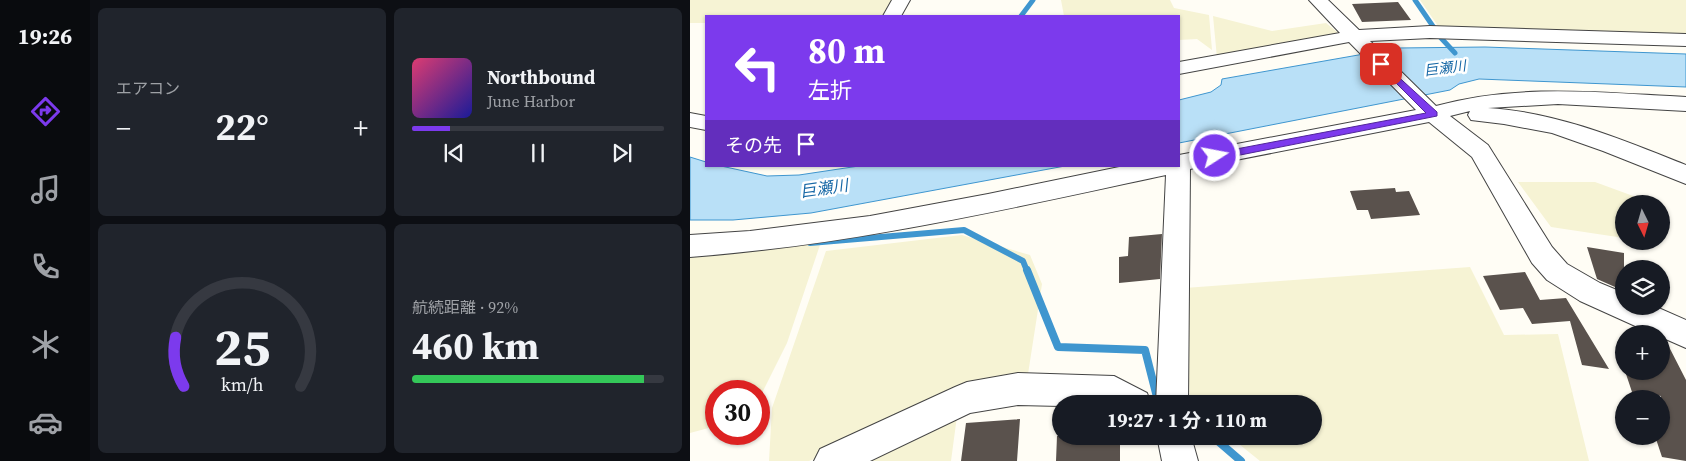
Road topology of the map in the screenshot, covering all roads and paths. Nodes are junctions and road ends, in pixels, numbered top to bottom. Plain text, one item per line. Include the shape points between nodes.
1 (901, 0) edge
2 (1318, 0) edge
3 (893, 15) edge
4 (1355, 38) junction
5 (1686, 40) edge
6 (1180, 68) edge
7 (1686, 104) edge
8 (1435, 115) junction
9 (690, 120) edge
10 (705, 123) edge
11 (1180, 165) edge
12 (1161, 167) edge
13 (1178, 167) edge
14 (1686, 175) edge
15 (690, 246) edge
16 (1686, 334) edge
17 (1119, 395) edge
18 (1172, 395) edge
19 (1176, 445) edge
20 (832, 461) edge
21 (1180, 461) edge

1 - 3 street
2 - 4 street
4 - 5 street via 1436,31
4 - 6 street
4 - 8 street
7 - 8 street via 1542,98 1469,104
8 - 11 street
8 - 14 street via 1481,114 1530,121 1603,142
8 - 16 street via 1480,151 1542,255 1557,272 1590,292
9 - 10 street
12 - 15 street via 928,216 829,233
13 - 18 street
17 - 20 street via 1114,392 1018,389 967,398
19 - 21 street

